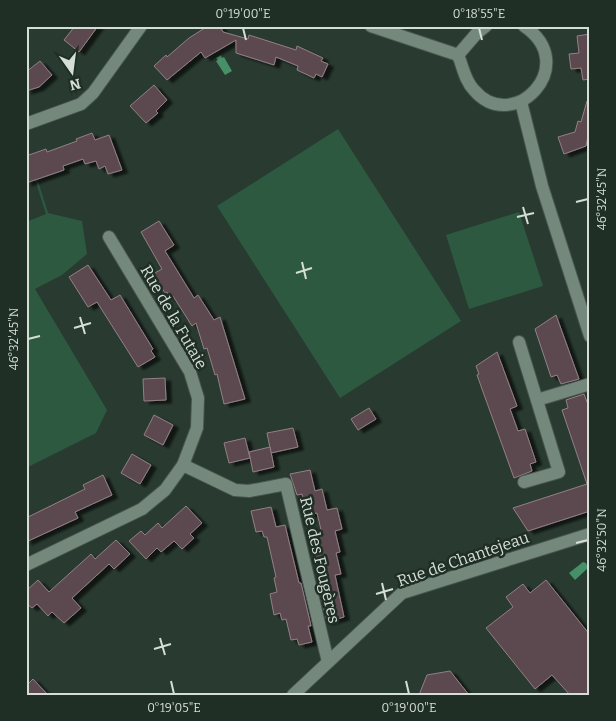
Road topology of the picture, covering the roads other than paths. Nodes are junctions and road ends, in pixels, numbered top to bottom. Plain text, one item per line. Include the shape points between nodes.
1 (142, 26) edge
2 (371, 26) edge
3 (486, 26) edge
4 (532, 28) edge
5 (458, 55) junction
6 (521, 102) junction
7 (26, 124) edge
8 (109, 238) dead end
9 (590, 336) edge
10 (519, 342) dead end
11 (590, 384) edge
12 (537, 400) junction
13 (183, 465) junction
14 (524, 482) dead end
15 (590, 534) edge
16 (26, 565) edge
17 (328, 662) junction
18 (293, 695) edge

1 - 7 street via 93,93 81,104
2 - 5 street
3 - 5 street
4 - 6 street via 542,44 546,71 541,84
5 - 6 street via 467,80 484,99 495,104
6 - 9 street via 542,186
8 - 13 street, Rue de la Futaie via 190,372 198,398 197,428
10 - 12 street
11 - 12 street
12 - 14 street via 559,472
13 - 16 street, Rue de la Futaie via 165,490 142,509
13 - 17 street, Rue des Fougères via 235,490 249,491 286,484
15 - 17 street, Rue de Chantejeau via 402,594
17 - 18 street, Rue de Chantejeau

